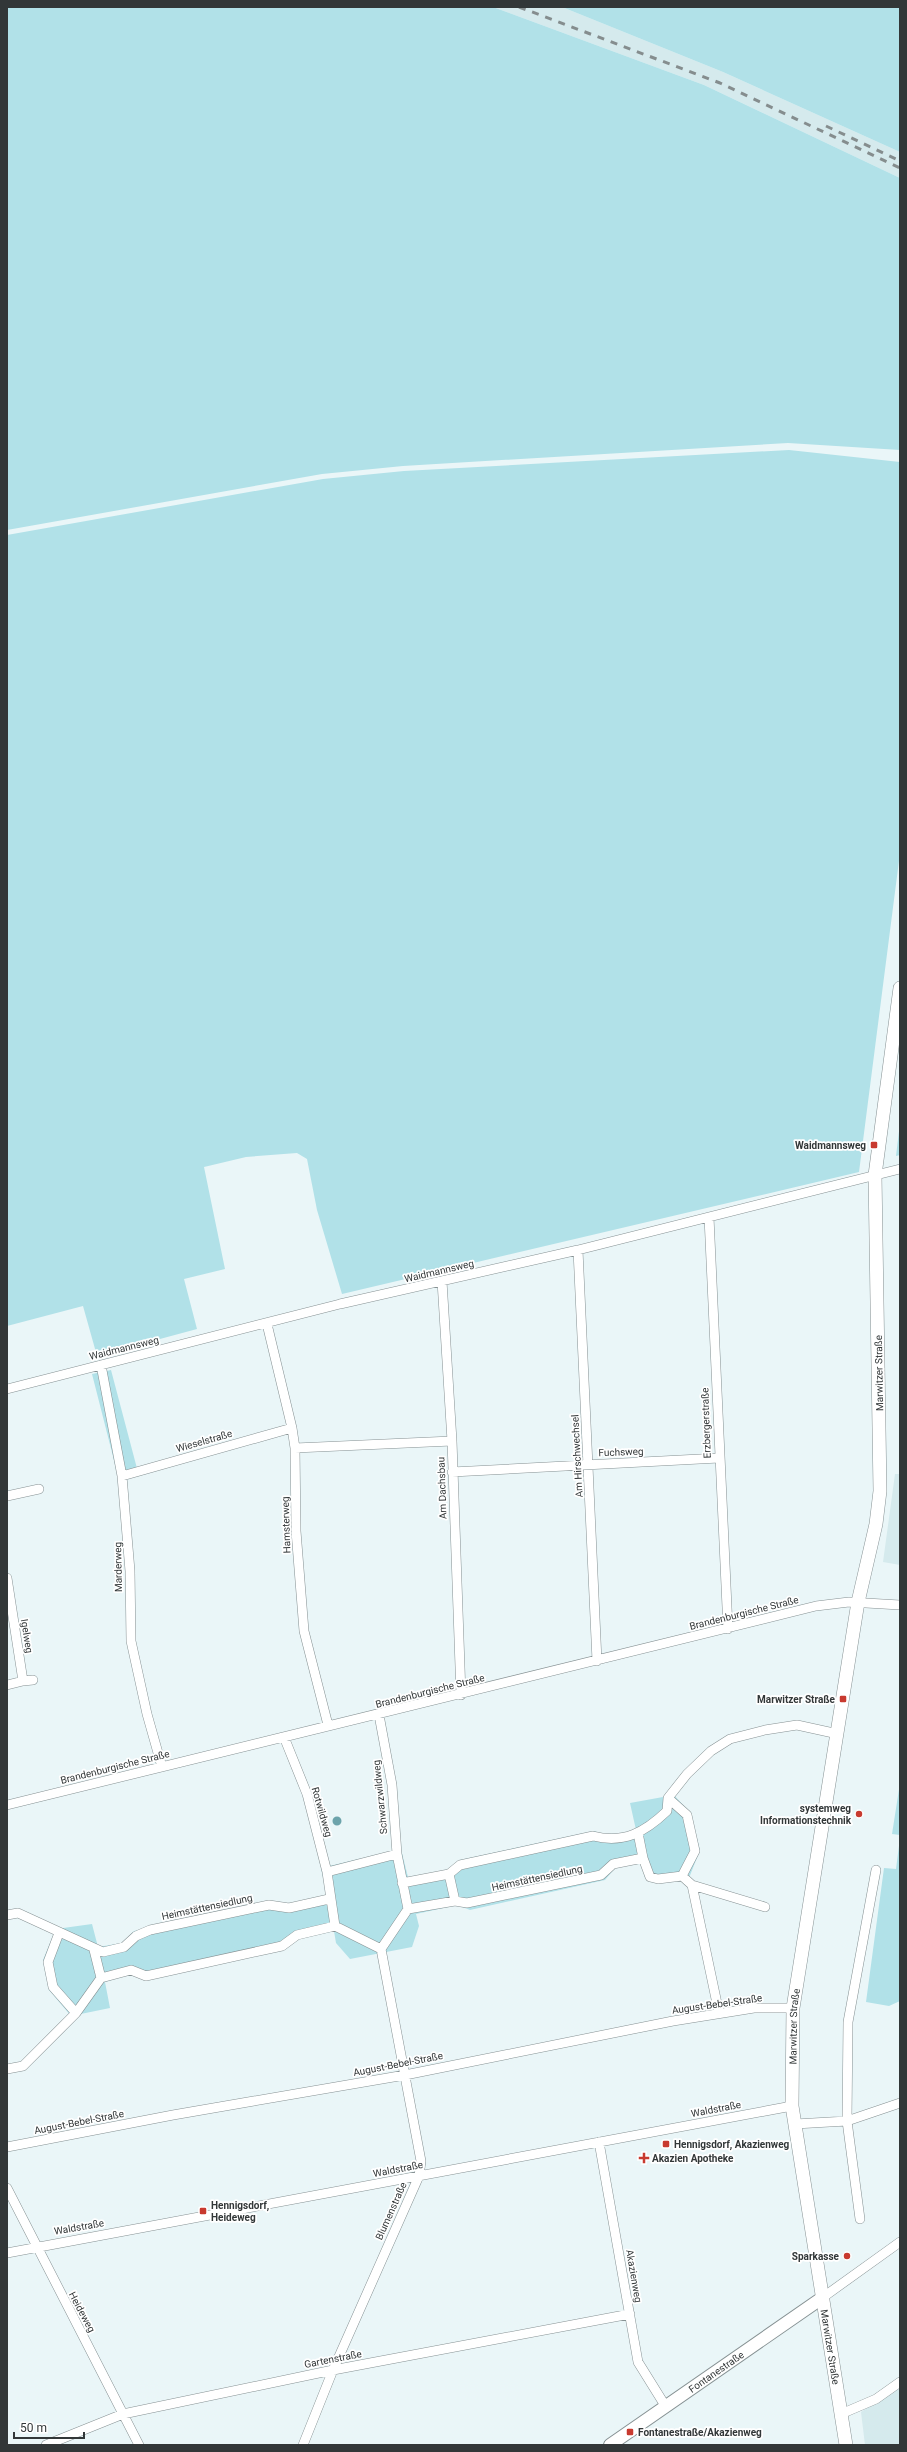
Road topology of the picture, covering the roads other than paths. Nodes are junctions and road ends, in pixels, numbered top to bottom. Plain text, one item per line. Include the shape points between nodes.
1 (900, 988) edge
2 (900, 1168) edge
3 (875, 1175) junction
4 (708, 1217) junction
5 (578, 1250) junction
6 (442, 1281) junction
7 (267, 1324) junction
8 (101, 1365) junction
9 (7, 1389) edge
10 (292, 1428) junction
11 (452, 1441) junction
12 (295, 1448) junction
13 (719, 1458) junction
14 (588, 1464) junction
15 (452, 1472) junction
16 (122, 1476) junction
17 (39, 1489) dead end
18 (7, 1496) edge
19 (7, 1578) edge
20 (858, 1602) junction
21 (900, 1605) edge
22 (728, 1629) junction
23 (597, 1661) junction
24 (33, 1680) dead end
25 (23, 1681) junction
26 (7, 1685) edge
27 (461, 1695) junction
28 (379, 1715) junction
29 (328, 1725) junction
30 (838, 1734) junction
31 (284, 1737) junction
32 (162, 1767) junction
33 (668, 1798) junction
34 (7, 1805) edge
35 (638, 1833) junction
36 (397, 1854) junction
37 (643, 1858) junction
38 (876, 1870) dead end
39 (327, 1872) junction
40 (449, 1874) junction
41 (682, 1876) junction
42 (402, 1883) junction
43 (692, 1885) junction
44 (329, 1899) junction
45 (455, 1901) junction
46 (765, 1907) dead end
47 (408, 1909) junction
48 (7, 1915) edge
49 (335, 1926) junction
50 (59, 1933) junction
51 (381, 1949) junction
52 (94, 1950) junction
53 (101, 1978) junction
54 (793, 2008) junction
55 (76, 2013) junction
56 (719, 2013) junction
57 (7, 2069) edge
58 (404, 2075) junction
59 (900, 2103) edge
60 (792, 2106) junction
61 (847, 2121) junction
62 (795, 2124) junction
63 (599, 2142) junction
64 (7, 2147) edge
65 (419, 2176) junction
66 (7, 2188) edge
67 (860, 2219) dead end
68 (900, 2242) edge
69 (36, 2247) junction
70 (7, 2252) edge
71 (822, 2298) junction
72 (630, 2314) junction
73 (333, 2370) junction
74 (900, 2382) edge
75 (666, 2407) junction
76 (123, 2414) junction
77 (841, 2414) junction
78 (46, 2445) edge
79 (139, 2445) edge
80 (303, 2445) edge
81 (610, 2445) edge
82 (846, 2445) edge

1 - 3 main road, Marwitzer Straße
2 - 3 street, Waidmannsweg
3 - 4 street, Waidmannsweg
3 - 20 main road, Marwitzer Straße via 880,1491 876,1524
4 - 5 street, Waidmannsweg
4 - 13 street, Erzbergerstraße
5 - 6 street, Waidmannsweg
5 - 14 street, Am Hirschwechsel
6 - 7 street, Waidmannsweg
6 - 11 street, Am Dachsbau
7 - 8 street, Waidmannsweg
7 - 10 street, Hamsterweg
8 - 9 street, Waidmannsweg
8 - 16 street, Marderweg
10 - 12 street, Hamsterweg
10 - 16 street, Wieselstraße
11 - 12 street
11 - 15 street, Am Dachsbau
12 - 29 street, Hamsterweg via 300,1599 304,1631
13 - 14 street, Fuchsweg
13 - 22 street, Erzbergerstraße
14 - 15 street, Fuchsweg
14 - 23 street, Am Hirschwechsel
15 - 27 street, Am Dachsbau
16 - 32 street, Marderweg via 130,1571 131,1641
17 - 18 street
19 - 25 street, Igelweg
20 - 21 street, Brandenburgische Straße
20 - 22 street, Brandenburgische Straße via 816,1606
20 - 30 main road, Marwitzer Straße
22 - 23 street, Brandenburgische Straße
23 - 27 street, Brandenburgische Straße
24 - 25 street
25 - 26 street
27 - 28 street, Brandenburgische Straße
28 - 29 street, Brandenburgische Straße
28 - 36 street, Schwarzwildweg via 392,1785
29 - 31 street, Brandenburgische Straße
30 - 33 street via 798,1725 730,1739 700,1761
30 - 54 main road, Marwitzer Straße
31 - 32 street, Brandenburgische Straße
31 - 39 street, Rotwildweg via 307,1794
32 - 34 street, Brandenburgische Straße
33 - 35 street via 667,1811 650,1828
33 - 41 street via 687,1815 695,1851
35 - 37 street
35 - 40 street via 608,1840 593,1836 460,1865
36 - 39 street
36 - 42 street
37 - 41 street via 650,1877 658,1880
37 - 45 street, Heimstättensiedlung via 613,1864 601,1875 467,1904
38 - 61 street via 848,2022
39 - 44 street
40 - 42 street
40 - 45 street
41 - 43 street
42 - 47 street
43 - 46 street
43 - 56 street
44 - 49 street
44 - 52 street, Heimstättensiedlung via 289,1908 269,1905 157,1929 136,1936 124,1947 103,1952
45 - 47 street, Heimstättensiedlung
47 - 51 street
48 - 50 street, Heimstättensiedlung via 18,1913 48,1925
49 - 51 street
49 - 53 street via 297,1935 282,1946 146,1976 131,1970
50 - 52 street, Heimstättensiedlung
50 - 55 street via 48,1962 53,1987
51 - 58 street, Blumenstraße
52 - 53 street
53 - 55 street
54 - 56 street, August-Bebel-Straße via 754,2008
54 - 60 main road, Marwitzer Straße
55 - 57 street via 23,2066
56 - 58 street, August-Bebel-Straße
58 - 64 street, August-Bebel-Straße
58 - 65 street, Blumenstraße via 421,2161
59 - 61 street
60 - 62 main road, Marwitzer Straße
60 - 63 street, Waldstraße
61 - 62 street
61 - 67 street
62 - 71 main road, Marwitzer Straße
63 - 65 street, Waldstraße
63 - 72 street, Akazienweg
65 - 69 street, Waldstraße
65 - 73 street, Blumenstraße
66 - 69 street, Heideweg
68 - 71 street
69 - 70 street, Waldstraße
69 - 76 street, Heideweg
71 - 75 street, Fontanestraße
71 - 77 main road, Marwitzer Straße
72 - 73 street, Gartenstraße
72 - 75 street, Akazienweg via 638,2362
73 - 76 street, Gartenstraße
73 - 80 street, Blumenstraße
74 - 77 street via 876,2399
75 - 81 street, Fontanestraße
76 - 78 street, Gartenstraße
76 - 79 street, Heideweg
77 - 82 main road, Marwitzer Straße

